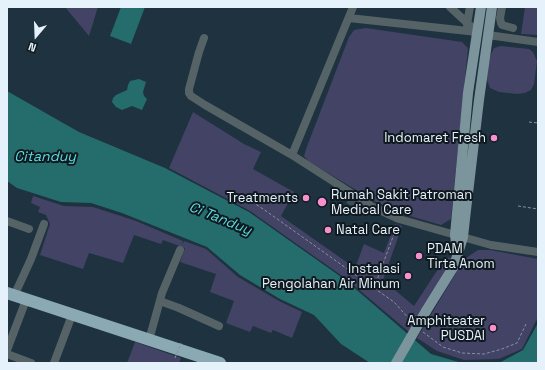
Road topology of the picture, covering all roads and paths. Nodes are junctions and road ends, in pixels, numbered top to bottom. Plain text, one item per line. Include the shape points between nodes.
1 (353, 7) edge
2 (450, 7) edge
3 (470, 7) edge
4 (480, 7) edge
5 (492, 7) edge
6 (502, 7) edge
7 (349, 18) junction
8 (467, 24) junction
9 (513, 28) dead end
10 (477, 32) junction
11 (488, 35) junction
12 (204, 38) dead end
13 (538, 42) edge
14 (529, 122) dead end
15 (538, 123) edge
16 (292, 155) junction
17 (248, 200) dead end
18 (518, 206) dead end
19 (538, 209) edge
20 (399, 219) junction
21 (7, 221) edge
22 (44, 224) dead end
23 (29, 228) dead end
24 (459, 236) junction
25 (180, 250) dead end
26 (538, 252) edge
27 (374, 288) junction
28 (11, 295) edge
29 (26, 300) junction
30 (160, 301) junction
31 (72, 315) junction
32 (412, 322) dead end
33 (526, 324) dead end
34 (219, 326) dead end
35 (421, 330) dead end
36 (149, 340) junction
37 (181, 343) dead end
38 (7, 350) edge
39 (7, 354) edge
40 (175, 358) dead end
41 (196, 359) edge
42 (31, 363) edge
43 (54, 363) edge
44 (220, 363) edge
45 (396, 363) edge

1 - 7 street
2 - 8 street
3 - 8 street
4 - 10 main road
5 - 11 main road
6 - 9 street via 502,25
7 - 10 street
7 - 16 street
8 - 10 street
10 - 24 main road via 468,93
11 - 13 street
11 - 24 main road via 467,202
12 - 16 street via 188,89 191,96
14 - 15 path
16 - 20 street via 374,208
17 - 27 path
18 - 19 path
20 - 24 street
20 - 27 path
21 - 23 street
22 - 28 street via 31,259
24 - 26 street via 491,245
24 - 45 main road, bridge via 457,256 452,270
25 - 30 street
27 - 32 path via 394,302
28 - 29 highway
29 - 31 highway
29 - 38 street
30 - 34 street
30 - 36 street
31 - 36 highway
31 - 43 street
33 - 35 path via 517,343 484,354 443,347
36 - 41 highway
37 - 40 path, bridge
39 - 42 street
41 - 44 highway

